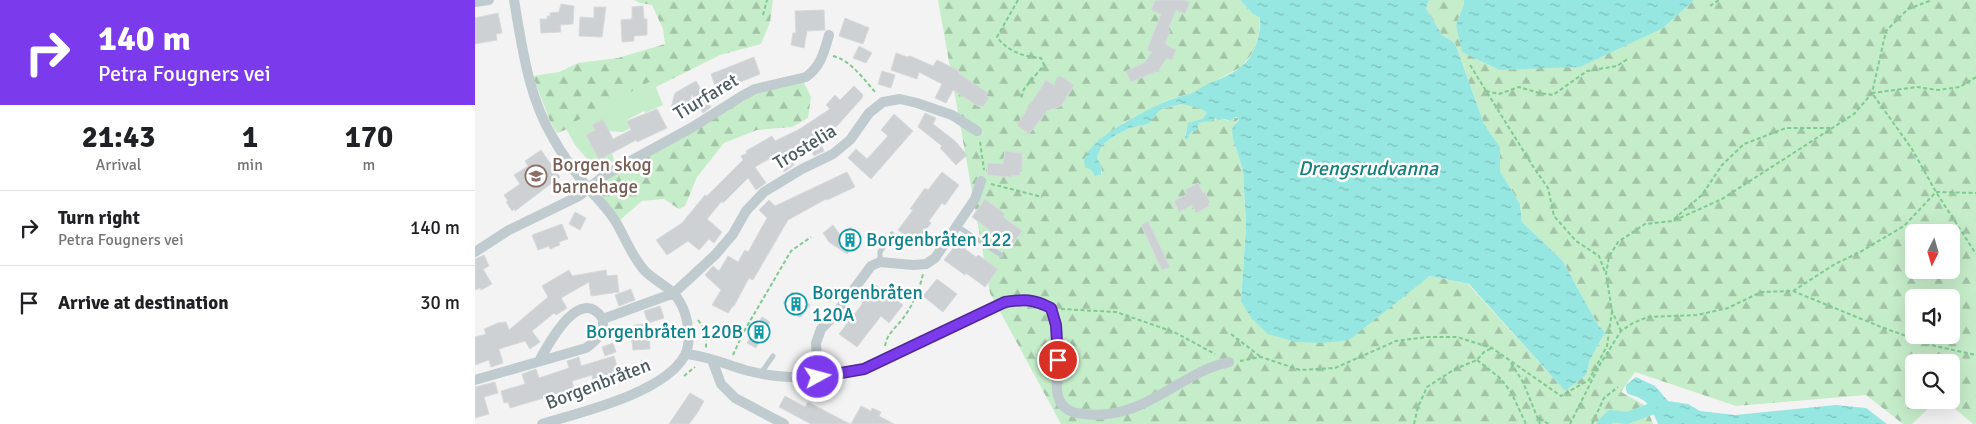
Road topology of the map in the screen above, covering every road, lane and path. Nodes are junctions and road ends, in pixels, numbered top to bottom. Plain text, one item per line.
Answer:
1 (489, 0) edge
2 (514, 0) edge
3 (767, 0) edge
4 (1018, 0) edge
5 (1719, 0) edge
6 (1932, 0) edge
7 (475, 2) edge
8 (1709, 6) dead end
9 (763, 15) dead end
10 (829, 35) dead end
11 (823, 54) junction
12 (1629, 58) dead end
13 (1471, 66) dead end
14 (1976, 77) edge
15 (1486, 91) junction
16 (1872, 93) junction
17 (1021, 99) dead end
18 (883, 102) junction
19 (1831, 128) junction
20 (977, 131) joint
21 (981, 181) junction
22 (588, 187) junction
23 (1936, 192) junction
24 (1976, 193) edge
25 (1042, 197) dead end
26 (1673, 221) junction
27 (957, 226) junction
28 (892, 234) dead end
29 (811, 237) dead end
30 (475, 252) edge
31 (1976, 254) edge
32 (1001, 255) dead end
33 (880, 262) junction
34 (925, 264) junction
35 (1606, 274) junction
36 (1793, 291) junction
37 (674, 293) junction
38 (1051, 308) junction
39 (1612, 311) junction
40 (603, 319) junction
41 (1621, 331) junction
42 (1231, 334) dead end
43 (1492, 348) junction
44 (686, 354) junction
45 (1976, 355) edge
46 (773, 356) dead end
47 (1261, 357) junction
48 (1506, 357) junction
49 (887, 358) junction
50 (711, 360) junction
51 (1477, 360) junction
52 (539, 361) junction
53 (1229, 362) junction
54 (728, 364) junction
55 (761, 374) junction
56 (818, 377) junction
57 (475, 380) edge
58 (1618, 387) dead end
59 (1539, 419) junction
60 (542, 424) edge
61 (784, 424) edge
62 (1414, 424) edge
63 (1526, 424) edge
64 (1540, 424) edge
65 (1549, 424) edge
66 (1570, 424) edge
67 (1592, 424) edge

1 - 7 street
2 - 22 street
3 - 9 path
4 - 17 path
5 - 8 path
6 - 16 path
10 - 11 street, Tiurfaret
11 - 18 path
11 - 22 street, Tiurfaret
12 - 15 path
13 - 15 path
14 - 16 path
15 - 35 path
16 - 19 path
16 - 23 path
18 - 20 street
18 - 37 street, Trostelia
19 - 26 path
19 - 26 path
20 - 21 path
21 - 25 path
21 - 27 street
22 - 30 street, Tiurfaret
22 - 37 street
23 - 24 path
23 - 31 path
23 - 36 path
26 - 35 path
27 - 32 lane
27 - 34 street
28 - 33 lane
29 - 54 path
33 - 34 street
33 - 56 street
34 - 49 path
35 - 39 path
36 - 41 path
36 - 45 path
37 - 40 street
37 - 44 street
38 - 49 street
38 - 53 path
38 - 53 street
39 - 41 path
39 - 48 path
40 - 52 street
40 - 52 street
41 - 66 path
42 - 47 path
43 - 47 path
43 - 48 path
43 - 51 path
44 - 50 street
44 - 60 street, Borgenbråten
46 - 55 lane
47 - 53 path
48 - 59 path
49 - 56 street
50 - 54 street
50 - 61 street
51 - 62 path
51 - 63 path
52 - 57 street
54 - 55 street
55 - 56 street
58 - 67 path
59 - 64 path
59 - 65 path

